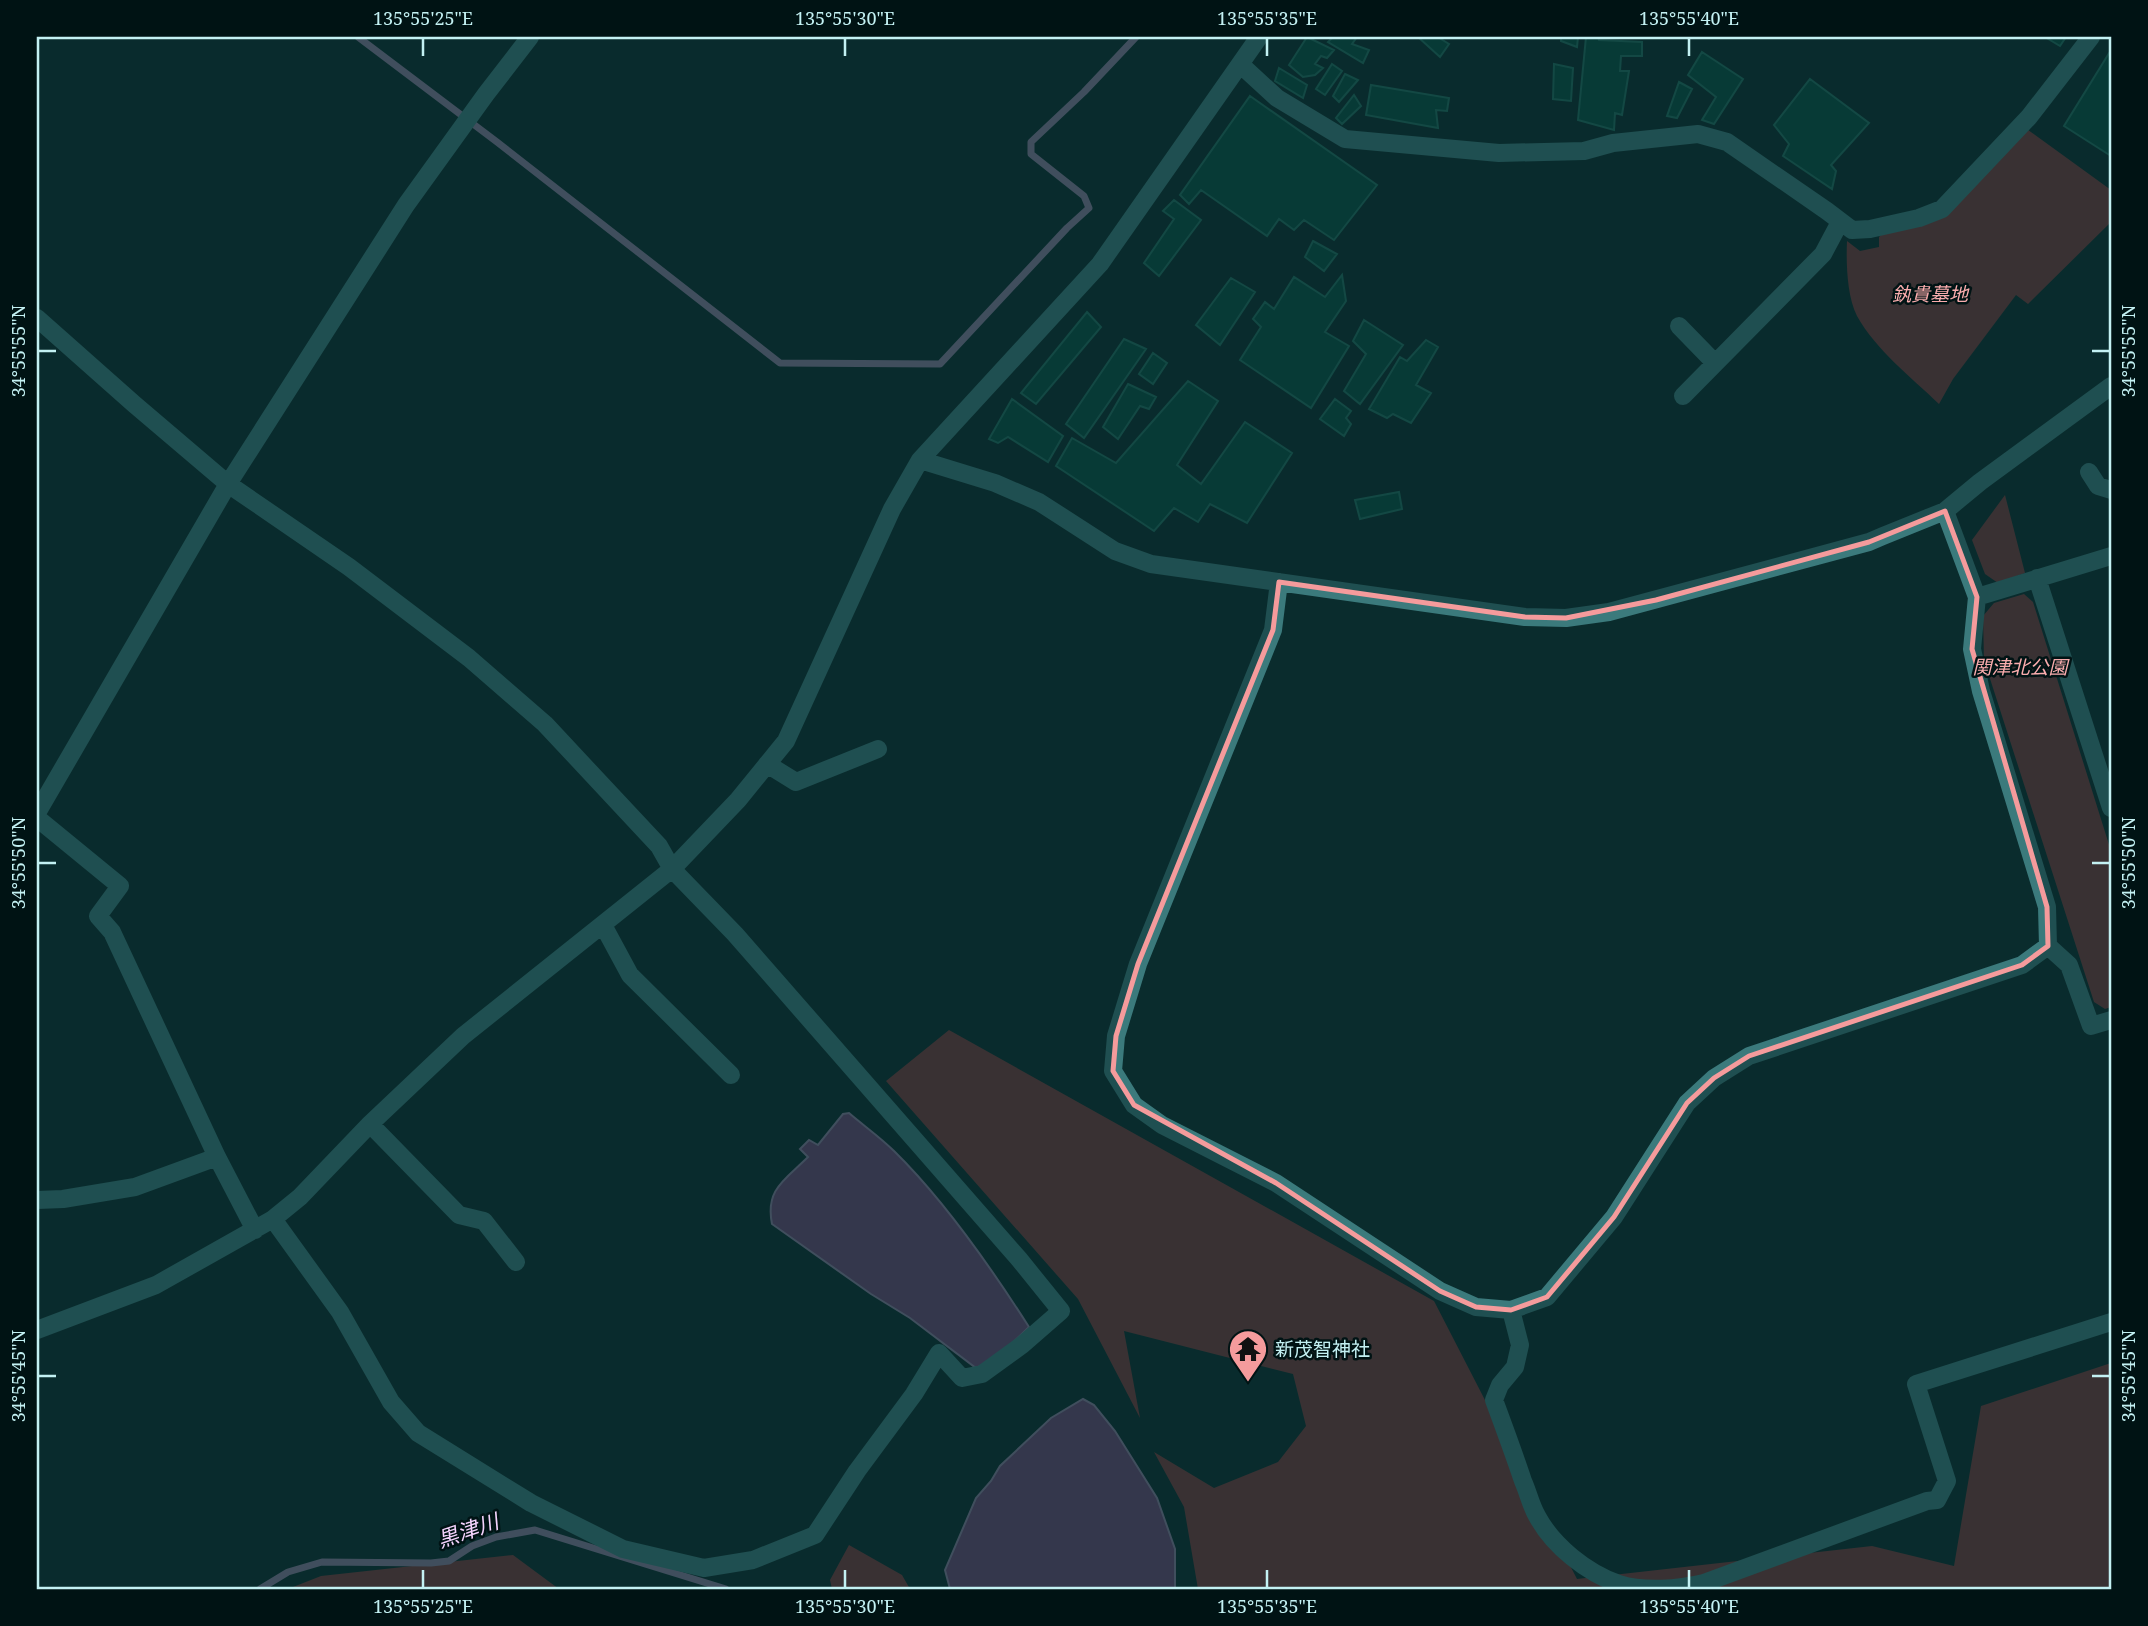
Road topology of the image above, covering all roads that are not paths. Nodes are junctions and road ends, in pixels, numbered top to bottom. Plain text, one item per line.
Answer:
1 (530, 37) edge
2 (1259, 37) edge
3 (2091, 37) edge
4 (1240, 64) junction
5 (1840, 222) junction
6 (37, 318) edge
7 (1679, 326) dead end
8 (1715, 363) junction
9 (2111, 386) edge
10 (1683, 396) dead end
11 (920, 460) junction
12 (2089, 472) dead end
13 (229, 484) junction
14 (2111, 490) edge
15 (1945, 511) junction
16 (2111, 556) edge
17 (2037, 578) junction
18 (1279, 582) junction
19 (1977, 597) junction
20 (878, 749) dead end
21 (767, 764) junction
22 (2111, 808) edge
23 (37, 816) edge
24 (672, 869) junction
25 (603, 925) junction
26 (2048, 946) junction
27 (2111, 1020) edge
28 (731, 1075) dead end
29 (369, 1124) junction
30 (217, 1157) junction
31 (37, 1200) edge
32 (274, 1219) junction
33 (255, 1230) junction
34 (516, 1262) dead end
35 (1511, 1310) junction
36 (2111, 1322) edge
37 (37, 1329) edge

1 - 13 street
2 - 4 street
3 - 5 street
4 - 5 street
4 - 11 street
5 - 8 street
6 - 13 street
7 - 8 street
8 - 10 street
9 - 15 street
11 - 18 street
11 - 21 street
12 - 14 street
13 - 23 street
13 - 24 street
15 - 18 street
15 - 19 street
16 - 17 street
17 - 19 street
17 - 22 street
18 - 35 street
19 - 26 street
20 - 21 street
21 - 24 street
23 - 30 street
24 - 25 street
24 - 32 street
25 - 28 street
25 - 29 street
26 - 27 street
26 - 35 street
29 - 32 street
29 - 34 street
30 - 31 street
30 - 33 street
32 - 33 street
33 - 37 street
35 - 36 street

